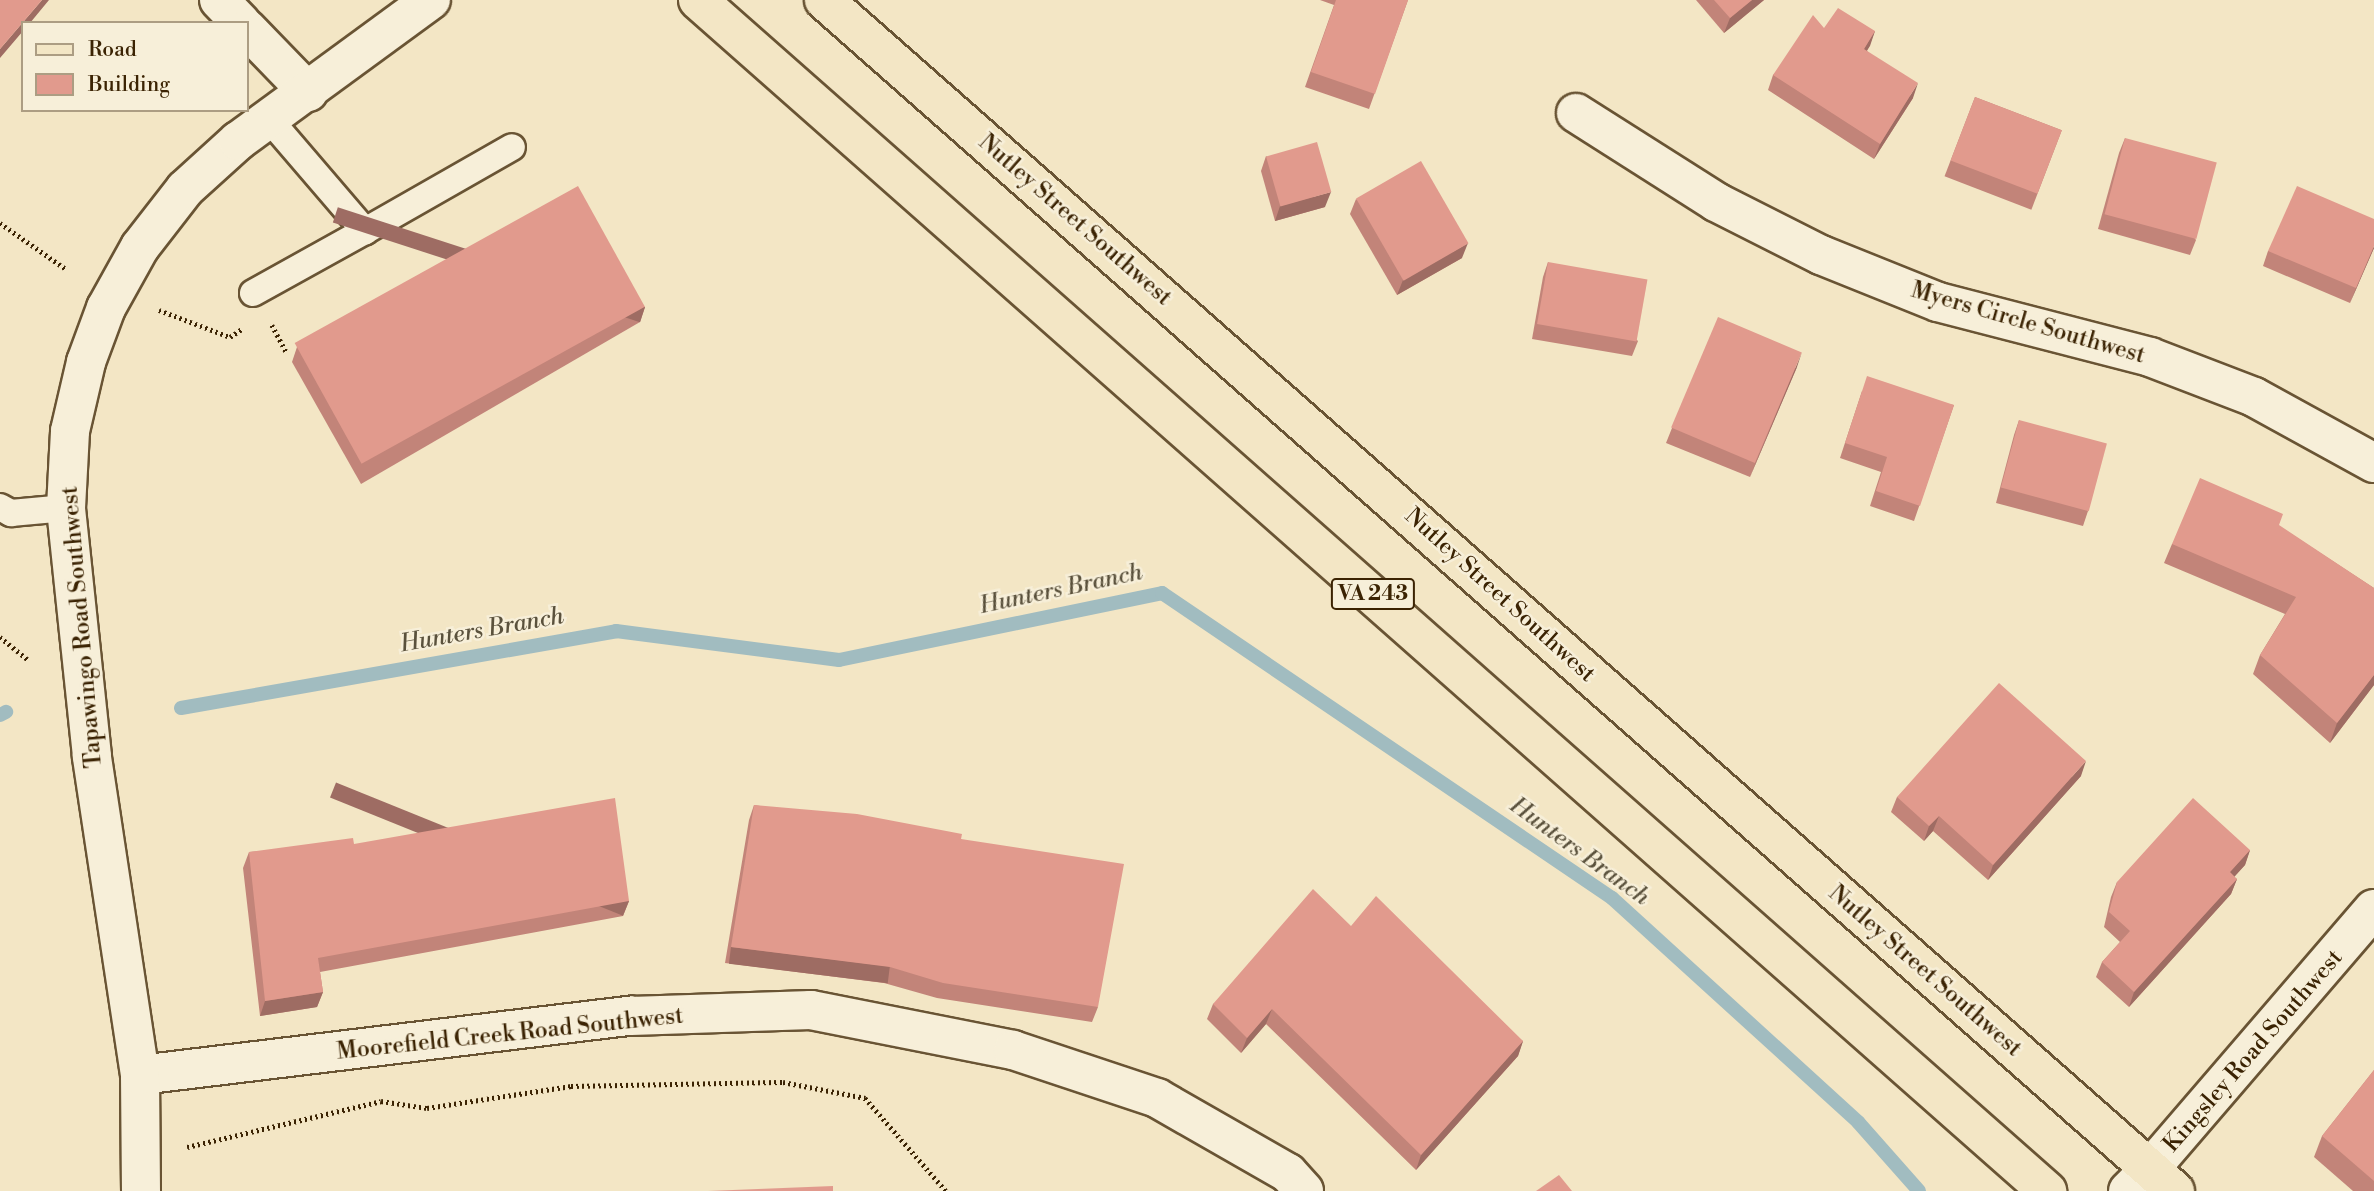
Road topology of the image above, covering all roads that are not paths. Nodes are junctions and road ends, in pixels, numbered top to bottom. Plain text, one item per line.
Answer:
1 (219, 0) edge
2 (431, 0) edge
3 (698, 0) edge
4 (824, 0) edge
5 (239, 21) edge
6 (248, 30) edge
7 (308, 92) junction
8 (1576, 113) dead end
9 (269, 119) junction
10 (512, 147) dead end
11 (365, 230) junction
12 (253, 293) dead end
13 (2374, 463) edge
14 (0, 508) edge
15 (66, 508) junction
16 (2374, 909) edge
17 (140, 1075) junction
18 (2151, 1184) edge
19 (141, 1191) edge
20 (1304, 1191) edge
21 (2046, 1191) edge

1 - 5 street
2 - 7 street, Tapawingo Road Southwest
3 - 21 main road, VA 243
4 - 18 main road, Nutley Street Southwest
6 - 7 street
7 - 9 street, Tapawingo Road Southwest
8 - 13 street, Myers Circle Southwest
9 - 11 lane
9 - 15 street, Tapawingo Road Southwest
10 - 11 lane
11 - 12 lane
14 - 15 lane
15 - 17 street, Tapawingo Road Southwest
16 - 18 street, Kingsley Road Southwest
17 - 19 street, Tapawingo Road Southwest
17 - 20 street, Moorefield Creek Road Southwest

